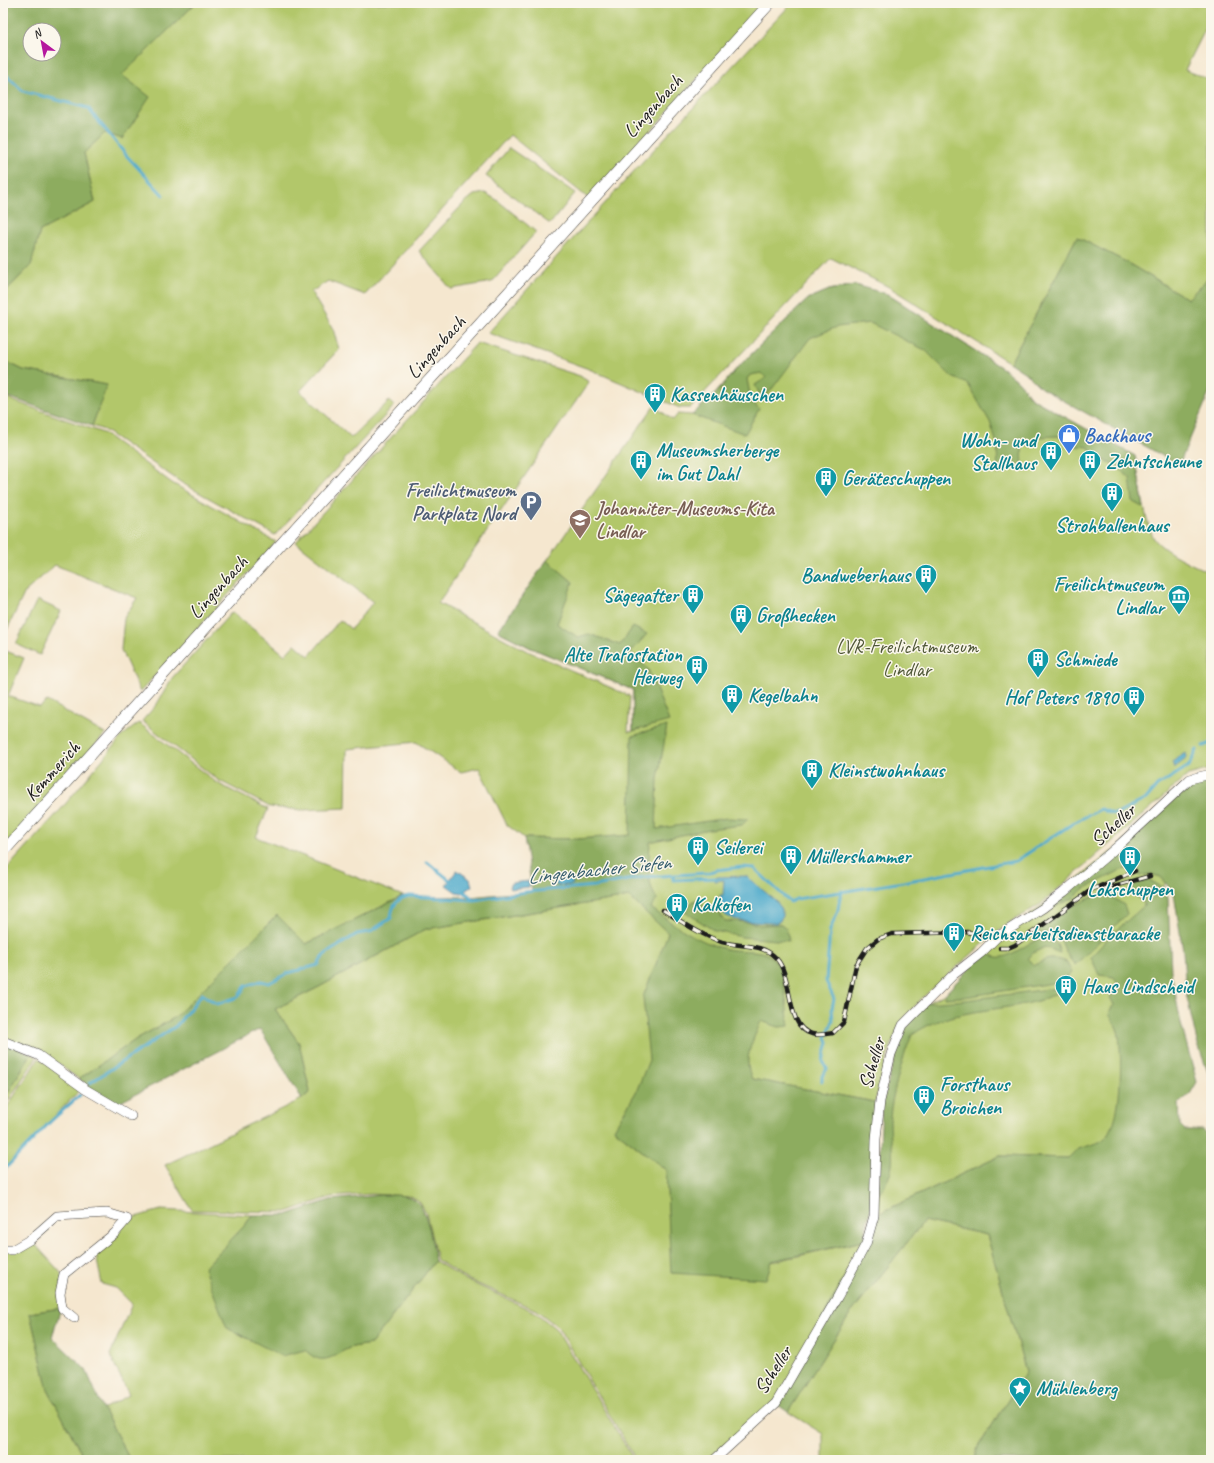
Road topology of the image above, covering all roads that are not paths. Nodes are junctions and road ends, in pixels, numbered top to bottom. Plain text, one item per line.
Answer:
1 (770, 3) edge
2 (127, 714) joint
3 (1211, 774) edge
4 (3, 852) edge
5 (3, 1041) edge
6 (131, 1116) dead end
7 (3, 1250) edge
8 (74, 1318) dead end
9 (714, 1460) edge

1 - 2 street, Lingenbach
2 - 4 street, Kemmerich
3 - 9 street, Scheller
5 - 6 street
7 - 8 street

